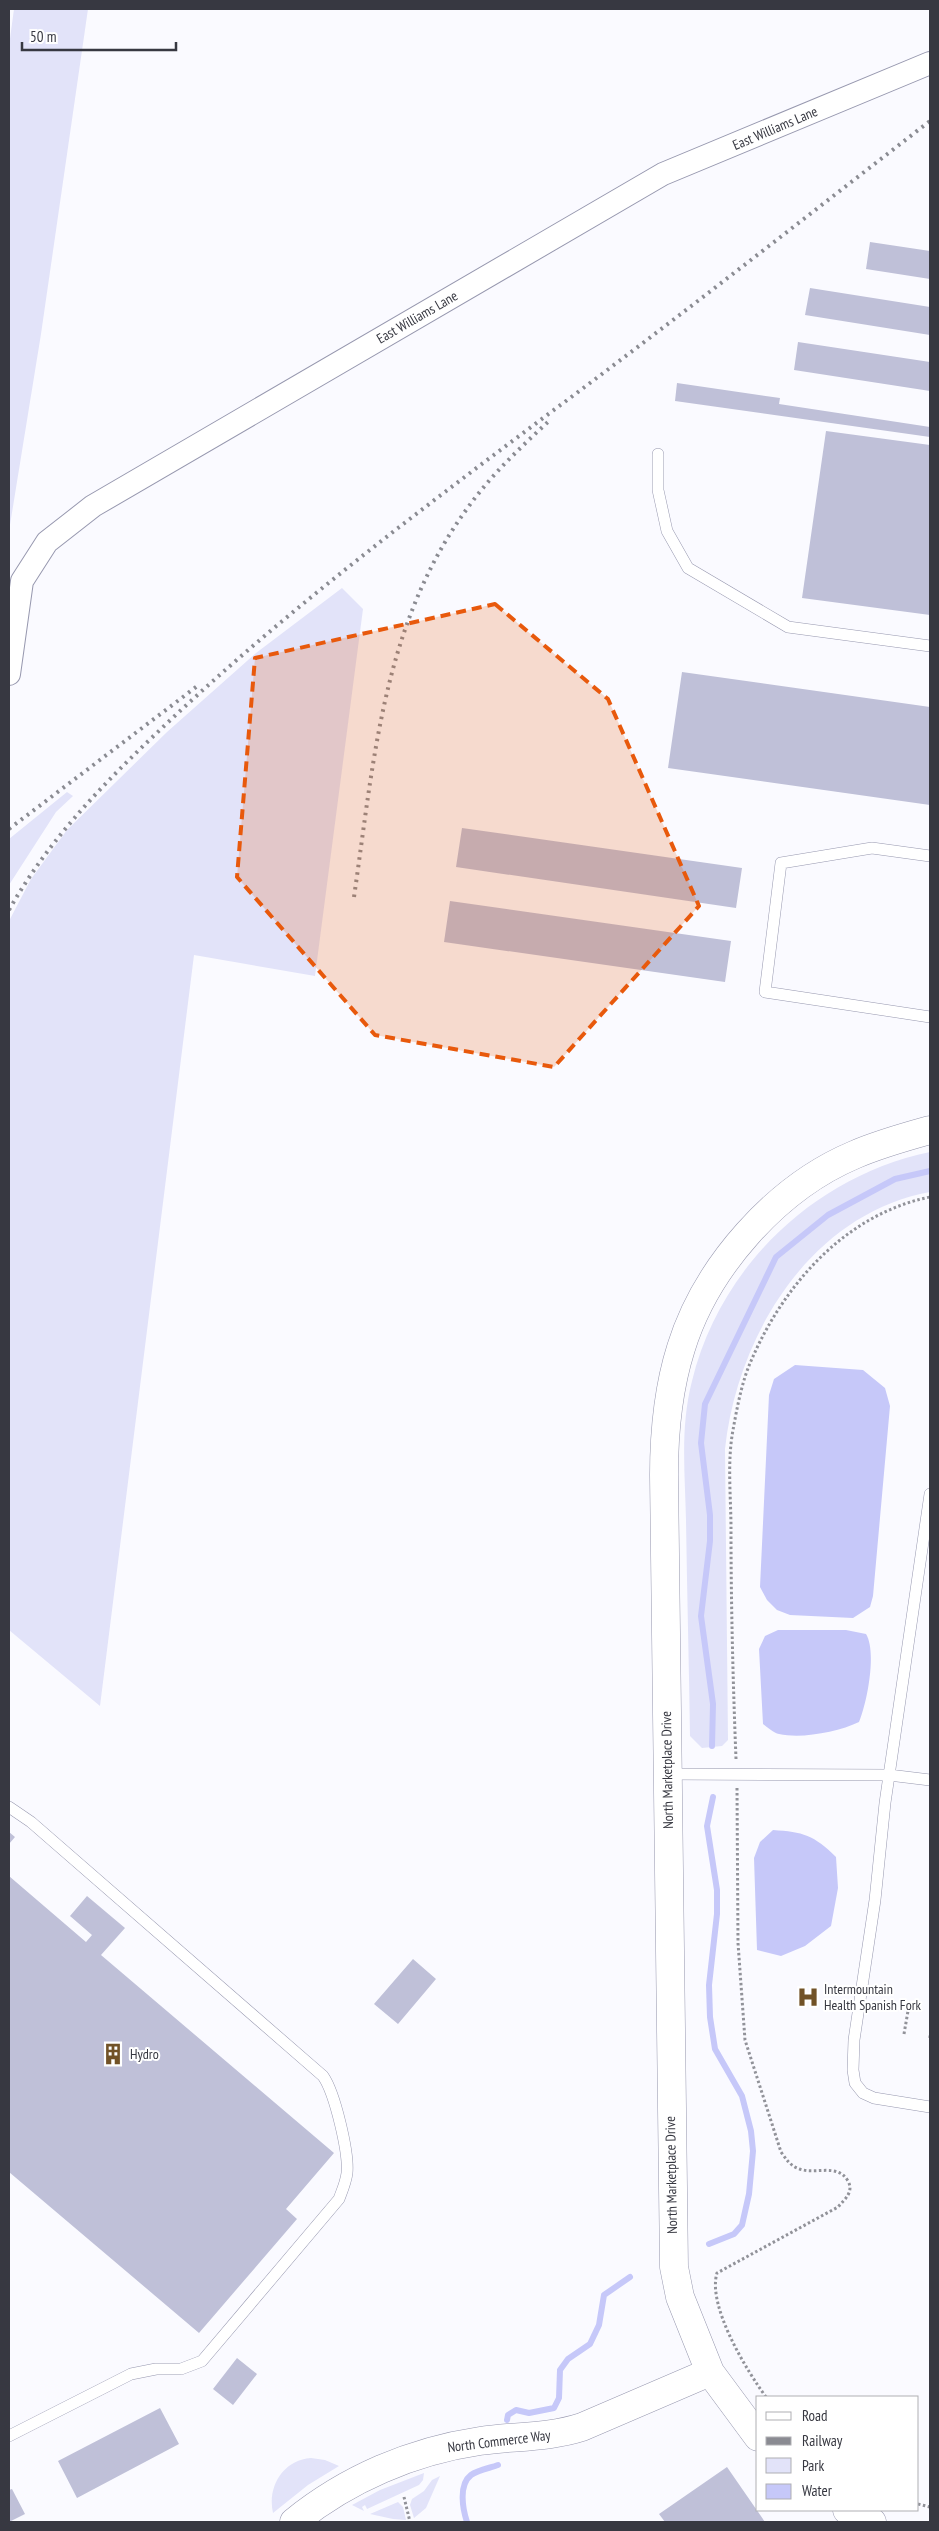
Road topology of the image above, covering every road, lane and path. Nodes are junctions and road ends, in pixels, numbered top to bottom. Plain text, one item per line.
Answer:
1 (930, 63) edge
2 (658, 454) dead end
3 (930, 646) edge
4 (9, 674) edge
5 (930, 856) edge
6 (930, 1017) edge
7 (930, 1130) edge
8 (930, 1196) edge
9 (930, 1494) edge
10 (736, 1751) dead end
11 (667, 1774) junction
12 (889, 1775) junction
13 (930, 1780) edge
14 (738, 1794) dead end
15 (9, 1807) edge
16 (908, 2011) dead end
17 (930, 2033) edge
18 (904, 2034) dead end
19 (930, 2038) edge
20 (930, 2107) edge
21 (710, 2372) junction
22 (765, 2396) edge
23 (756, 2433) edge
24 (9, 2436) edge
25 (404, 2497) dead end
26 (294, 2522) edge
27 (410, 2522) edge

1 - 4 street, East Williams Lane
2 - 3 lane
5 - 6 lane
7 - 11 street, North Marketplace Drive
8 - 10 path
9 - 12 lane
11 - 12 lane
11 - 21 street, North Marketplace Drive
12 - 13 lane
12 - 20 lane
14 - 22 path
15 - 24 lane
16 - 18 path
17 - 19 path
21 - 23 street, North Marketplace Drive
21 - 26 street, North Commerce Way
25 - 27 path

